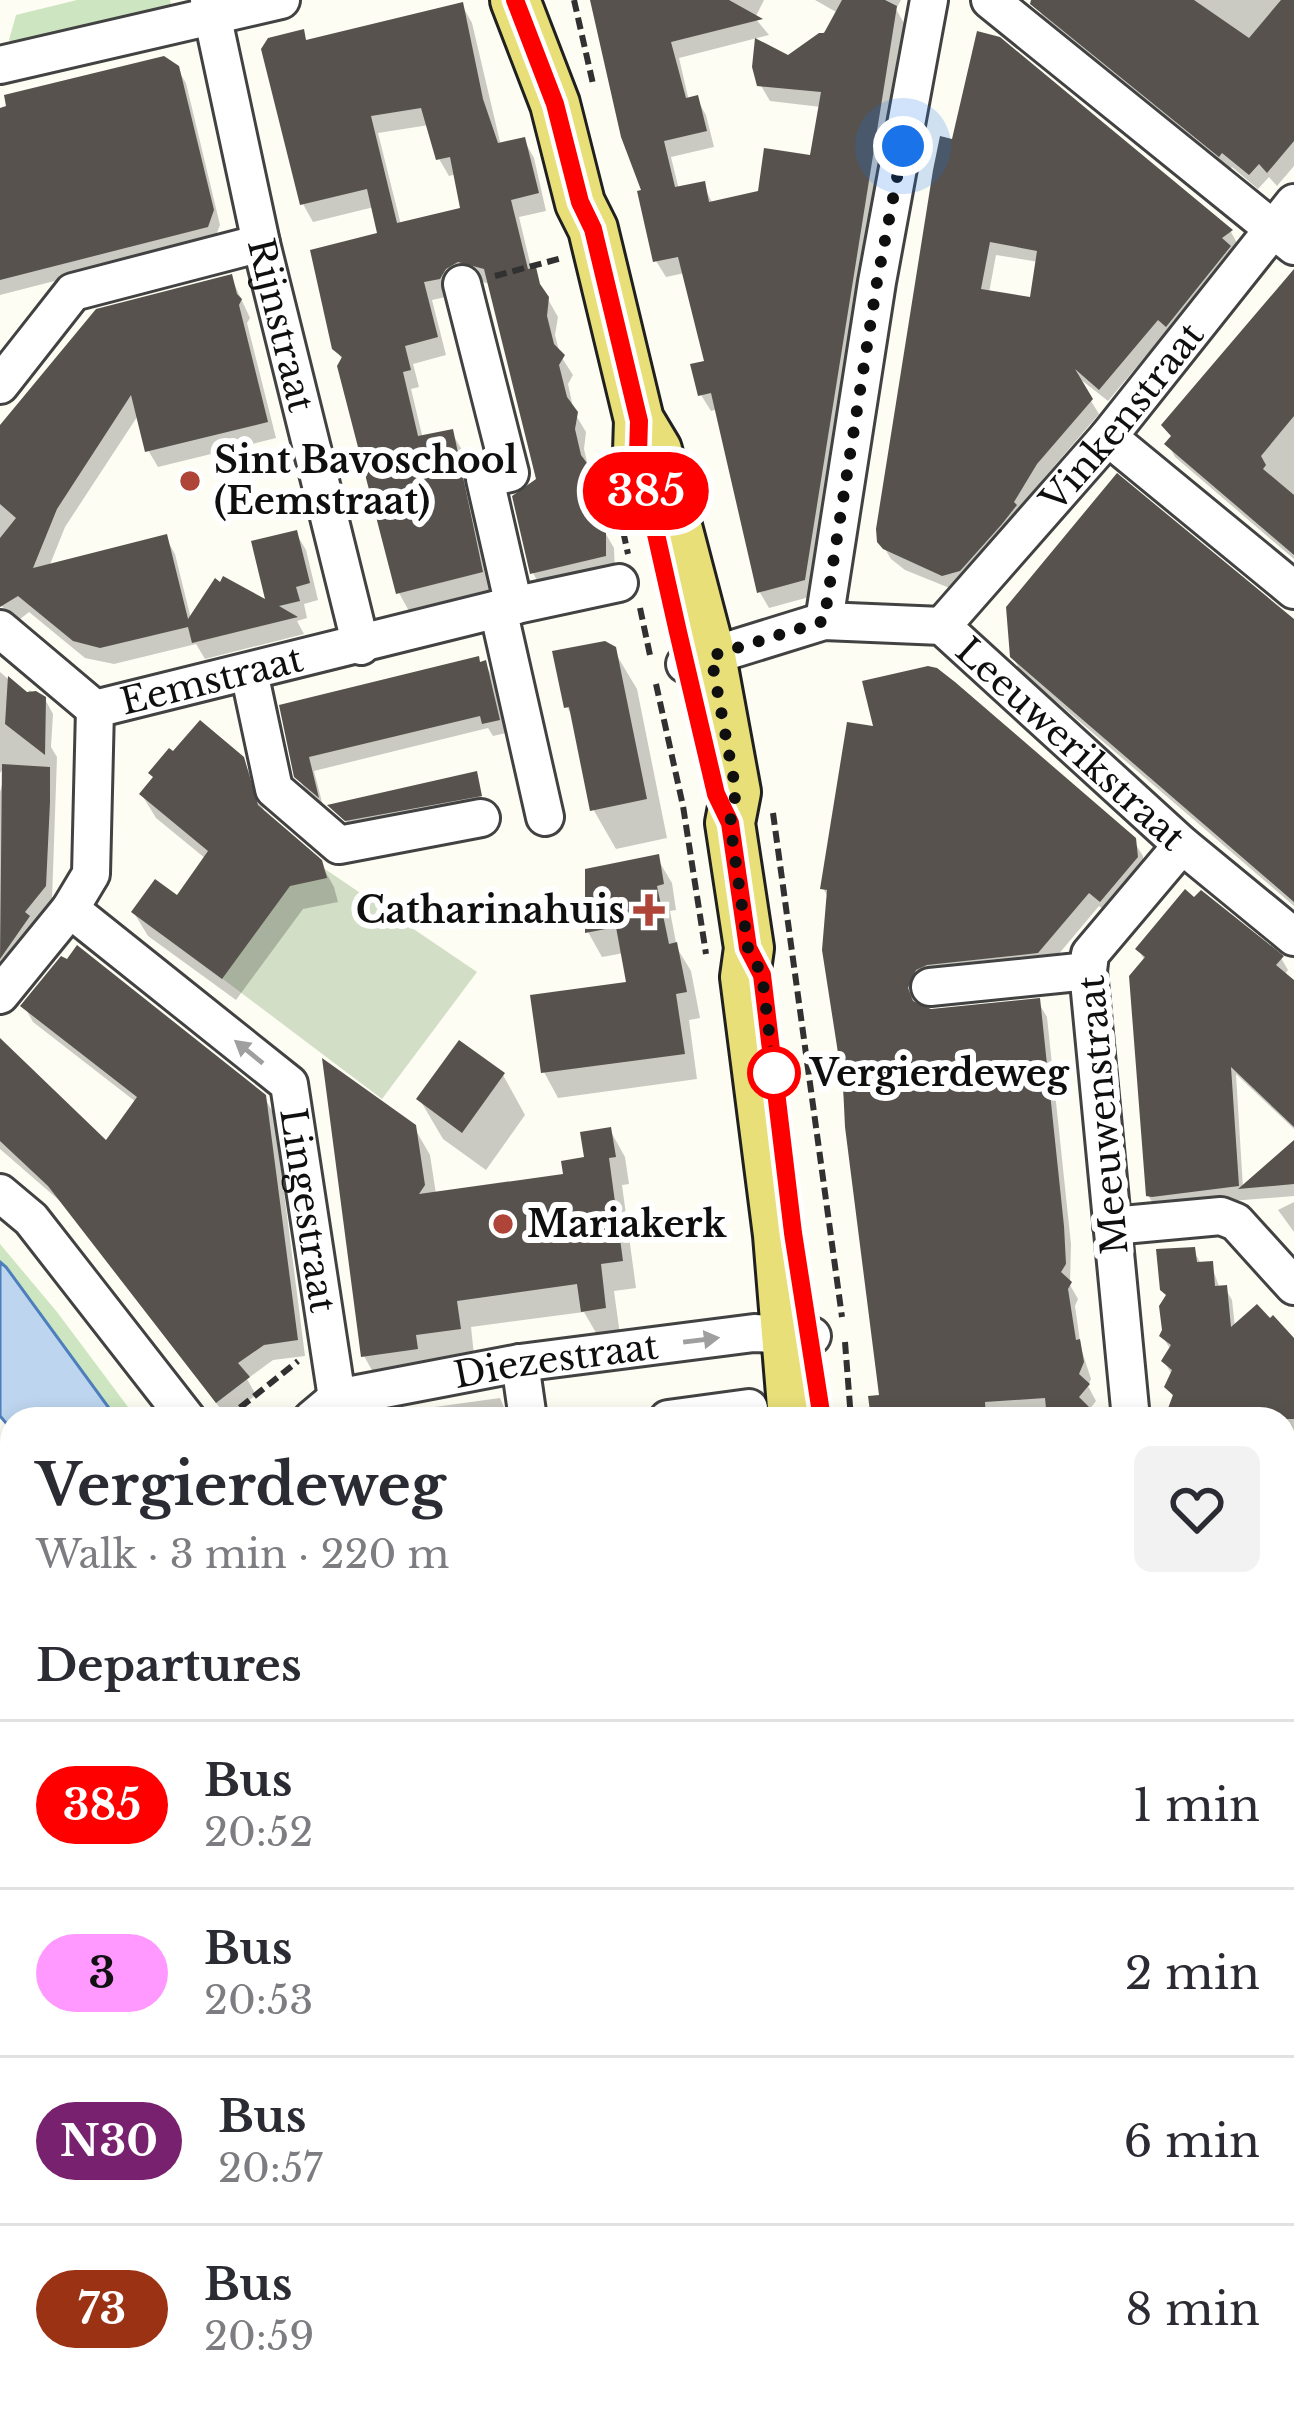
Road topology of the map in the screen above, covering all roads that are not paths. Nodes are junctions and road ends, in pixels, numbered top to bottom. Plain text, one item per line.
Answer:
1 (281, 0) edge
2 (515, 0) edge
3 (548, 0) edge
4 (929, 0) edge
5 (990, 0) edge
6 (211, 8) edge
7 (0, 65) edge
8 (1287, 226) edge
9 (261, 243) junction
10 (571, 243) junction
11 (462, 284) road end
12 (0, 385) edge
13 (1108, 437) junction
14 (628, 578) road end
15 (1294, 590) edge
16 (506, 607) junction
17 (824, 621) junction
18 (942, 626) junction
19 (0, 629) edge
20 (361, 646) junction
21 (698, 660) junction
22 (249, 672) junction
23 (95, 709) junction
24 (545, 817) dead end
25 (482, 818) dead end
26 (1182, 845) junction
27 (70, 909) junction
28 (1294, 937) edge
29 (1088, 971) junction
30 (930, 987) dead end
31 (0, 995) edge
32 (0, 1193) edge
33 (1112, 1226) junction
34 (1294, 1286) edge
35 (821, 1332) junction
36 (520, 1363) junction
37 (178, 1407) edge
38 (324, 1407) edge
39 (328, 1407) edge
40 (526, 1407) edge
41 (775, 1407) edge
42 (822, 1407) edge
43 (1130, 1407) edge

1 - 6 street
2 - 10 main road
3 - 10 main road
4 - 17 street
5 - 8 street
6 - 7 street
6 - 9 street, Rijnstraat
8 - 13 street, Vinkenstraat
9 - 12 street
9 - 20 street, Rijnstraat
10 - 21 main road
11 - 16 street
13 - 15 street
13 - 18 street, Vinkenstraat
14 - 16 street, Eemstraat
16 - 20 street, Eemstraat
16 - 24 street
17 - 18 street, Leeuwerikstraat
17 - 21 street, Leeuwerikstraat
18 - 26 street, Leeuwerikstraat
19 - 23 street
20 - 22 street, Eemstraat
21 - 35 main road
22 - 23 street, Eemstraat
22 - 25 street
23 - 27 street, Eemstraat
26 - 28 street, Leeuwerikstraat
26 - 29 street, Meeuwenstraat
27 - 31 street, Eemstraat
38 -> 27 street, Lingestraat
29 - 30 street
29 - 33 street, Meeuwenstraat
32 - 37 street
33 - 34 street
33 - 43 street, Meeuwenstraat
36 -> 35 street, Diezestraat
35 - 41 main road
35 - 42 main road
36 - 39 street, Diezestraat
36 - 40 street

